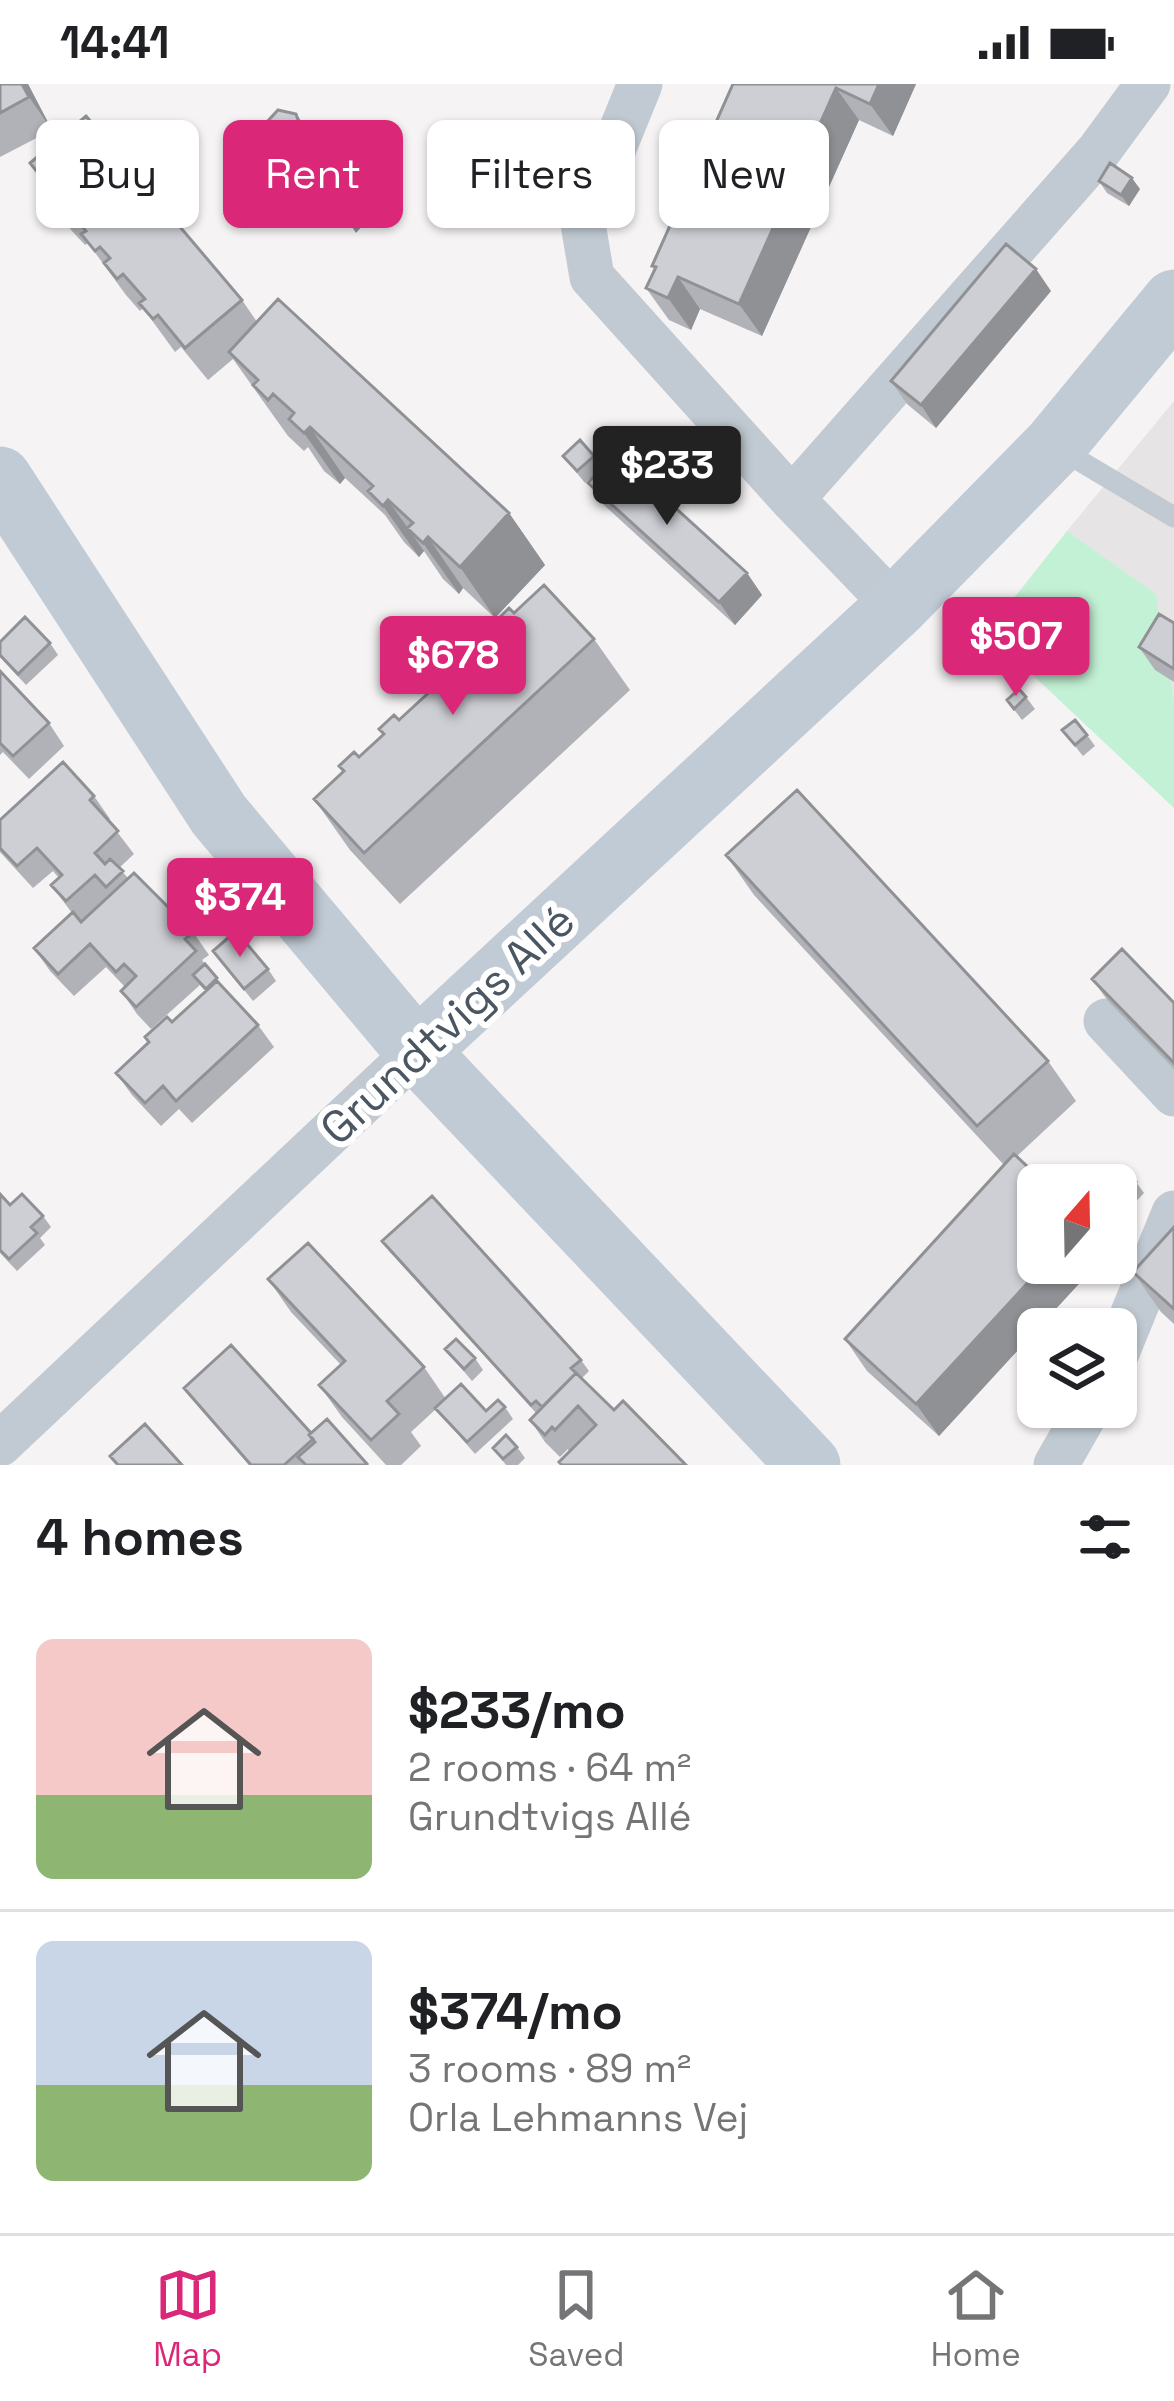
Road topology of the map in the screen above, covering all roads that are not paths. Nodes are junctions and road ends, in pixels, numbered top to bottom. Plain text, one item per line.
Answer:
1 (640, 84) edge
2 (1148, 84) edge
3 (1174, 301) edge
4 (1054, 446) junction
5 (0, 478) edge
6 (792, 499) junction
7 (1173, 519) edge
8 (896, 608) junction
9 (1106, 1021) edge
10 (417, 1051) junction
11 (1174, 1094) edge
12 (1174, 1213) edge
13 (1135, 1308) edge
14 (1077, 1428) edge
15 (0, 1444) edge
16 (809, 1465) edge
17 (1056, 1465) edge

1 - 6 street
2 - 6 street
3 - 4 street, Grundtvigs Allé
4 - 7 lane
4 - 8 street, Grundtvigs Allé
5 - 10 street
6 - 8 street
8 - 10 street, Grundtvigs Allé
9 - 11 street
10 - 15 street, Grundtvigs Allé
10 - 16 street
12 - 13 street
14 - 17 street

